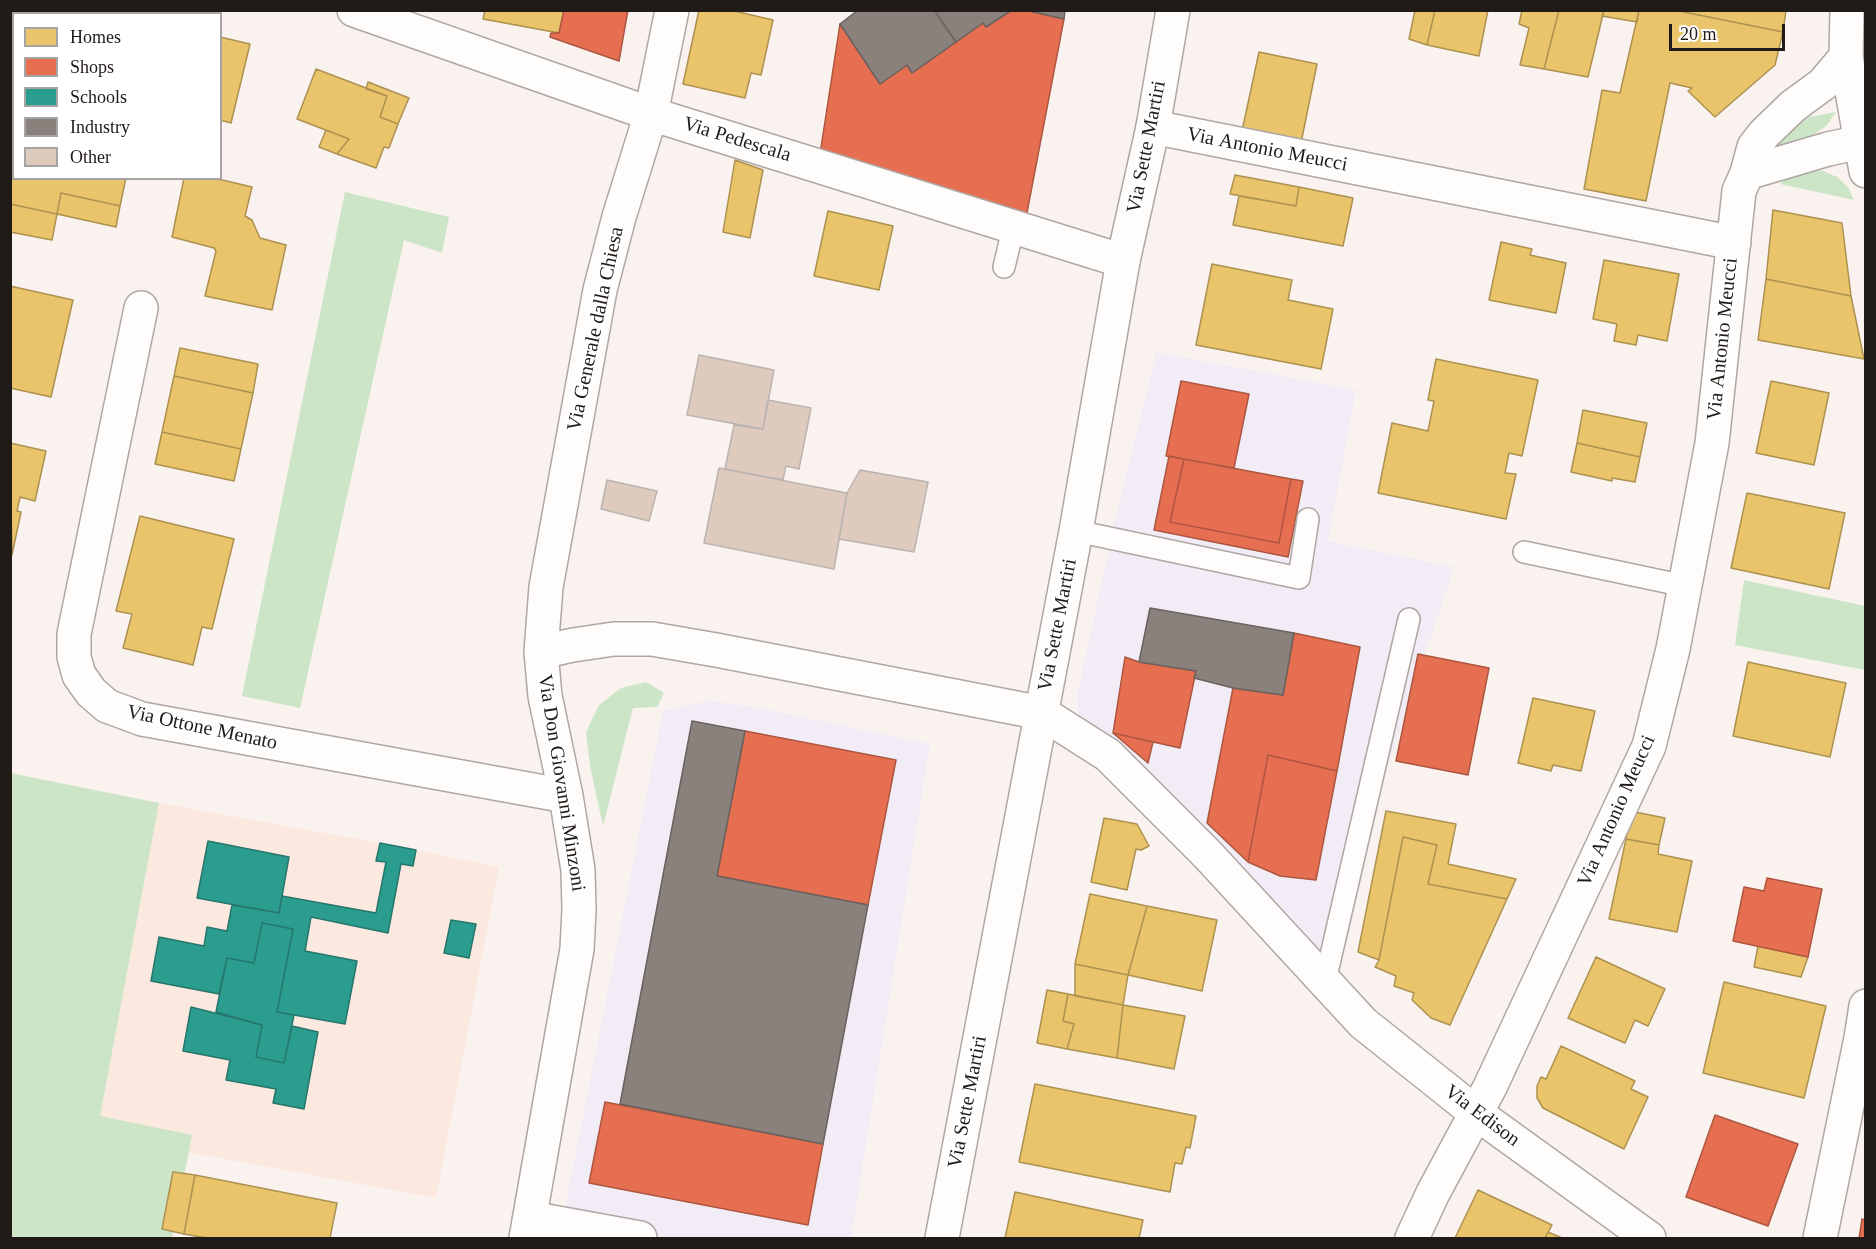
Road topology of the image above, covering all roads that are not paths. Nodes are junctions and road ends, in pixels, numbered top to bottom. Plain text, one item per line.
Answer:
1 (354, 10) edge
2 (672, 10) edge
3 (1173, 10) edge
4 (1847, 10) edge
5 (1846, 57) junction
6 (651, 114) junction
7 (1153, 127) junction
8 (1863, 156) edge
9 (1747, 174) junction
10 (1014, 225) junction
11 (1734, 243) junction
12 (1123, 261) junction
13 (1004, 267) dead end
14 (141, 308) dead end
15 (1308, 519) dead end
16 (1076, 531) junction
17 (1524, 552) dead end
18 (1685, 586) junction
19 (1409, 619) dead end
20 (541, 652) junction
21 (1042, 713) junction
22 (566, 796) junction
23 (1324, 981) junction
24 (1866, 1006) edge
25 (1476, 1113) junction
26 (528, 1228) edge
27 (640, 1239) edge
28 (942, 1239) edge
29 (1412, 1239) edge
30 (1649, 1239) edge
31 (1820, 1239) edge

1 - 6 street, Via Pedescala
2 - 6 street, Via Generale dalla Chiesa
3 - 7 street, Via Sette Martiri
4 - 5 street
5 - 8 street
5 - 9 street, Via Antonio Meucci
6 - 10 street, Via Pedescala
6 - 20 street, Via Generale dalla Chiesa
7 - 11 street, Via Antonio Meucci
7 - 12 street, Via Sette Martiri
8 - 9 street
9 - 11 street, Via Antonio Meucci
10 - 12 street, Via Pedescala
10 - 13 lane
11 - 18 street, Via Antonio Meucci
12 - 16 street, Via Sette Martiri
14 - 22 street, Via Ottone Menato
15 - 16 lane
16 - 21 street, Via Sette Martiri
17 - 18 lane
18 - 25 street, Via Antonio Meucci
19 - 23 lane
20 - 21 street, Via Don Giovanni Minzoni
20 - 22 street, Via Don Giovanni Minzoni
21 - 23 street, Via Edison
21 - 28 street, Via Sette Martiri
22 - 26 street, Via Don Giovanni Minzoni
23 - 25 street, Via Edison
24 - 31 street
25 - 29 street, Via Antonio Meucci
25 - 30 street, Via Edison
26 - 27 street

